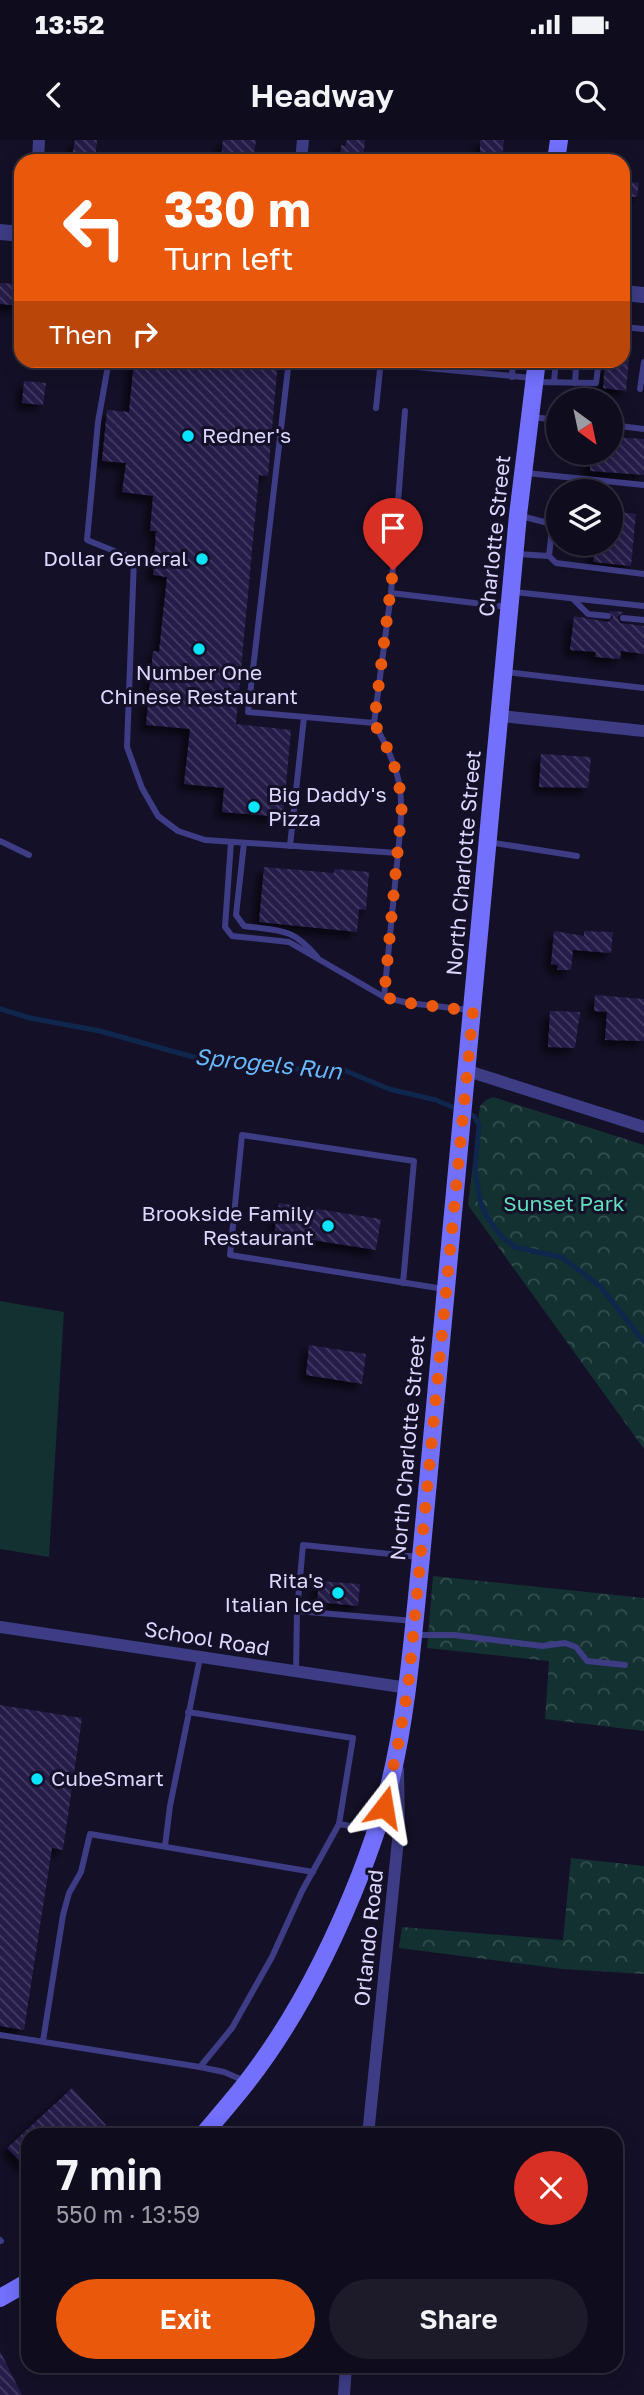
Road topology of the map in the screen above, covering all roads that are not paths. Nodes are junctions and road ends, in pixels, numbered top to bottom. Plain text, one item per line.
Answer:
1 (644, 362) edge
2 (108, 368) edge
3 (288, 368) edge
4 (380, 368) edge
5 (416, 368) edge
6 (513, 368) edge
7 (555, 368) edge
8 (576, 368) edge
9 (598, 368) edge
10 (536, 373) edge
11 (512, 377) junction
12 (554, 382) junction
13 (575, 383) junction
14 (640, 389) dead end
15 (376, 408) dead end
16 (405, 411) dead end
17 (531, 417) junction
18 (546, 419) edge
19 (623, 426) edge
20 (644, 429) edge
21 (524, 473) junction
22 (644, 485) edge
23 (518, 515) junction
24 (546, 522) edge
25 (515, 554) junction
26 (546, 556) edge
27 (549, 556) edge
28 (644, 574) edge
29 (391, 593) junction
30 (573, 598) junction
31 (511, 600) junction
32 (644, 606) edge
33 (608, 616) dead end
34 (623, 618) dead end
35 (644, 620) edge
36 (504, 672) junction
37 (644, 688) edge
38 (500, 716) junction
39 (304, 717) junction
40 (374, 723) junction
41 (644, 731) edge
42 (0, 841) edge
43 (231, 842) junction
44 (488, 842) junction
45 (243, 843) junction
46 (290, 846) junction
47 (398, 853) junction
48 (29, 855) dead end
49 (577, 856) dead end
50 (320, 960) junction
51 (384, 997) junction
52 (473, 1011) junction
53 (468, 1070) junction
54 (644, 1127) edge
55 (402, 1283) junction
56 (446, 1289) junction
57 (421, 1558) junction
58 (297, 1611) junction
59 (0, 1627) edge
60 (414, 1628) junction
61 (200, 1658) junction
62 (625, 1665) dead end
63 (296, 1672) junction
64 (408, 1688) junction
65 (188, 1712) junction
66 (398, 1745) junction
67 (339, 1824) junction
68 (376, 1830) junction
69 (165, 1846) junction
70 (313, 1872) junction
71 (0, 2035) edge
72 (43, 2041) junction
73 (200, 2067) junction
74 (247, 2082) junction
75 (209, 2128) edge
76 (369, 2128) edge
77 (21, 2286) edge
78 (0, 2298) edge
79 (346, 2373) edge
80 (344, 2395) edge

1 - 14 lane
2 - 43 lane
3 - 39 lane
4 - 15 lane
5 - 11 lane
6 - 11 lane
7 - 12 lane
8 - 13 lane
9 - 13 lane
10 - 11 lane
10 - 12 lane
10 - 17 main road, Charlotte Street
12 - 13 lane
16 - 29 lane
17 - 18 lane
17 - 21 main road, Charlotte Street
19 - 20 lane
21 - 22 lane
21 - 23 main road, Charlotte Street
23 - 24 lane
23 - 25 main road, Charlotte Street
25 - 26 lane
25 - 31 main road, Charlotte Street
27 - 28 lane
29 - 31 lane
29 - 40 lane
30 - 31 lane
30 - 32 lane
30 - 33 lane
31 - 36 main road, Charlotte Street
34 - 35 lane
36 - 37 lane
36 - 38 main road, Charlotte Street
38 - 41 street
38 - 44 main road, North Charlotte Street
39 - 40 lane
39 - 46 lane
40 - 47 lane
42 - 48 lane
43 - 45 lane
43 - 50 lane
44 - 49 lane
44 - 52 main road, North Charlotte Street
45 - 46 lane
45 - 50 lane
46 - 47 lane
47 - 51 lane
50 - 51 lane
51 - 52 lane
52 - 53 main road, North Charlotte Street
53 - 54 street
53 - 56 main road, North Charlotte Street
55 - 55 lane
55 - 56 lane
56 - 57 main road, North Charlotte Street
57 - 58 lane
57 - 60 main road, North Charlotte Street
58 - 60 lane
58 - 63 lane
59 - 61 street, School Road
60 - 62 lane
60 - 64 main road, North Charlotte Street
61 - 63 street, School Road
61 - 65 lane
63 - 64 street, School Road
64 - 66 main road, North Charlotte Street
65 - 67 lane
65 - 69 lane
66 - 68 main road, North Charlotte Street
66 - 76 street, Orlando Road
67 - 68 lane
67 - 70 lane
68 - 74 main road, North Charlotte Street
69 - 70 lane
69 - 72 lane
70 - 73 lane
71 - 72 lane
72 - 73 lane
73 - 74 lane
74 - 75 main road, North Charlotte Street
77 - 78 main road
79 - 80 street

